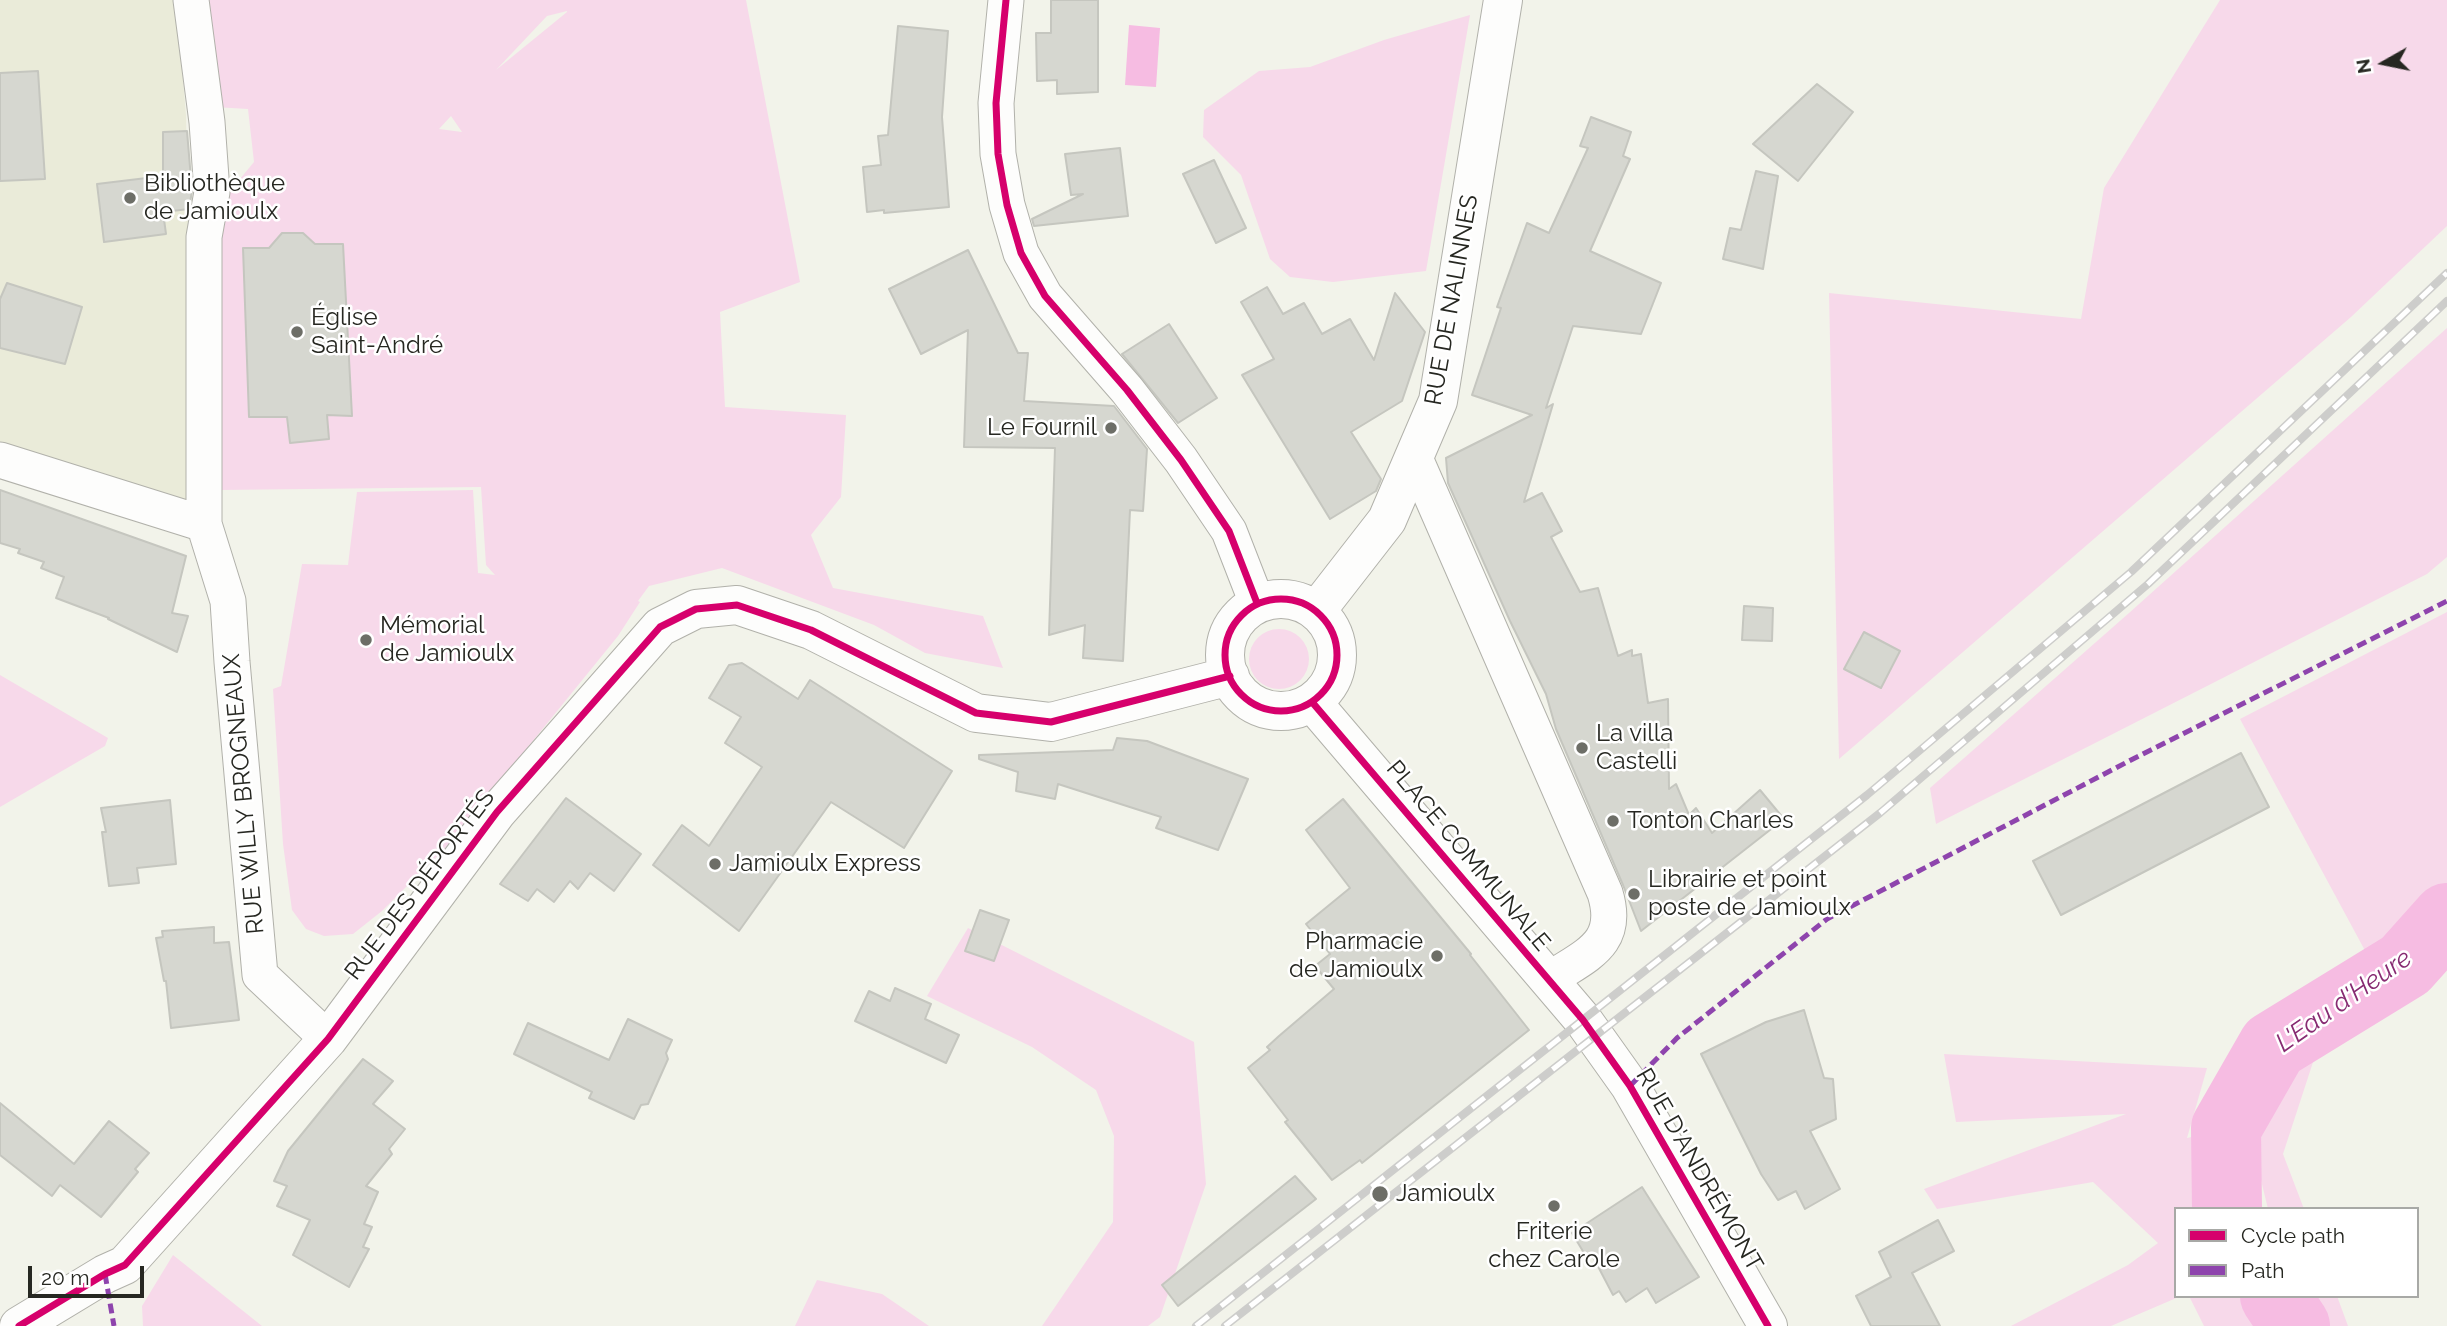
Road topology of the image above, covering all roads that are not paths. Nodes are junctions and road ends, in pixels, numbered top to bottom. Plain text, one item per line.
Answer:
1 (191, 0) edge
2 (1006, 0) edge
3 (1503, 0) edge
4 (1414, 456) junction
5 (0, 460) edge
6 (204, 524) junction
7 (1257, 603) junction
8 (1317, 610) junction
9 (1230, 676) junction
10 (1312, 702) junction
11 (1549, 980) junction
12 (1593, 1036) joint
13 (328, 1039) junction
14 (19, 1326) edge
15 (1768, 1326) edge

1 - 6 street, RUE WILLY BROGNEAUX
2 - 7 street
3 - 4 street, RUE DE NALINNES
4 - 8 street, RUE DE NALINNES
4 - 11 street, PLACE COMMUNALE
5 - 6 street
6 - 13 street, RUE WILLY BROGNEAUX
7 - 8 street
7 - 9 street
8 - 10 street
9 - 10 street
9 - 13 street, RUE DES DÉPORTÉS
10 - 11 street, PLACE COMMUNALE
11 - 12 street, PLACE COMMUNALE
12 - 15 street, RUE D'ANDRÉMONT
13 - 14 street, RUE DES DÉPORTÉS

